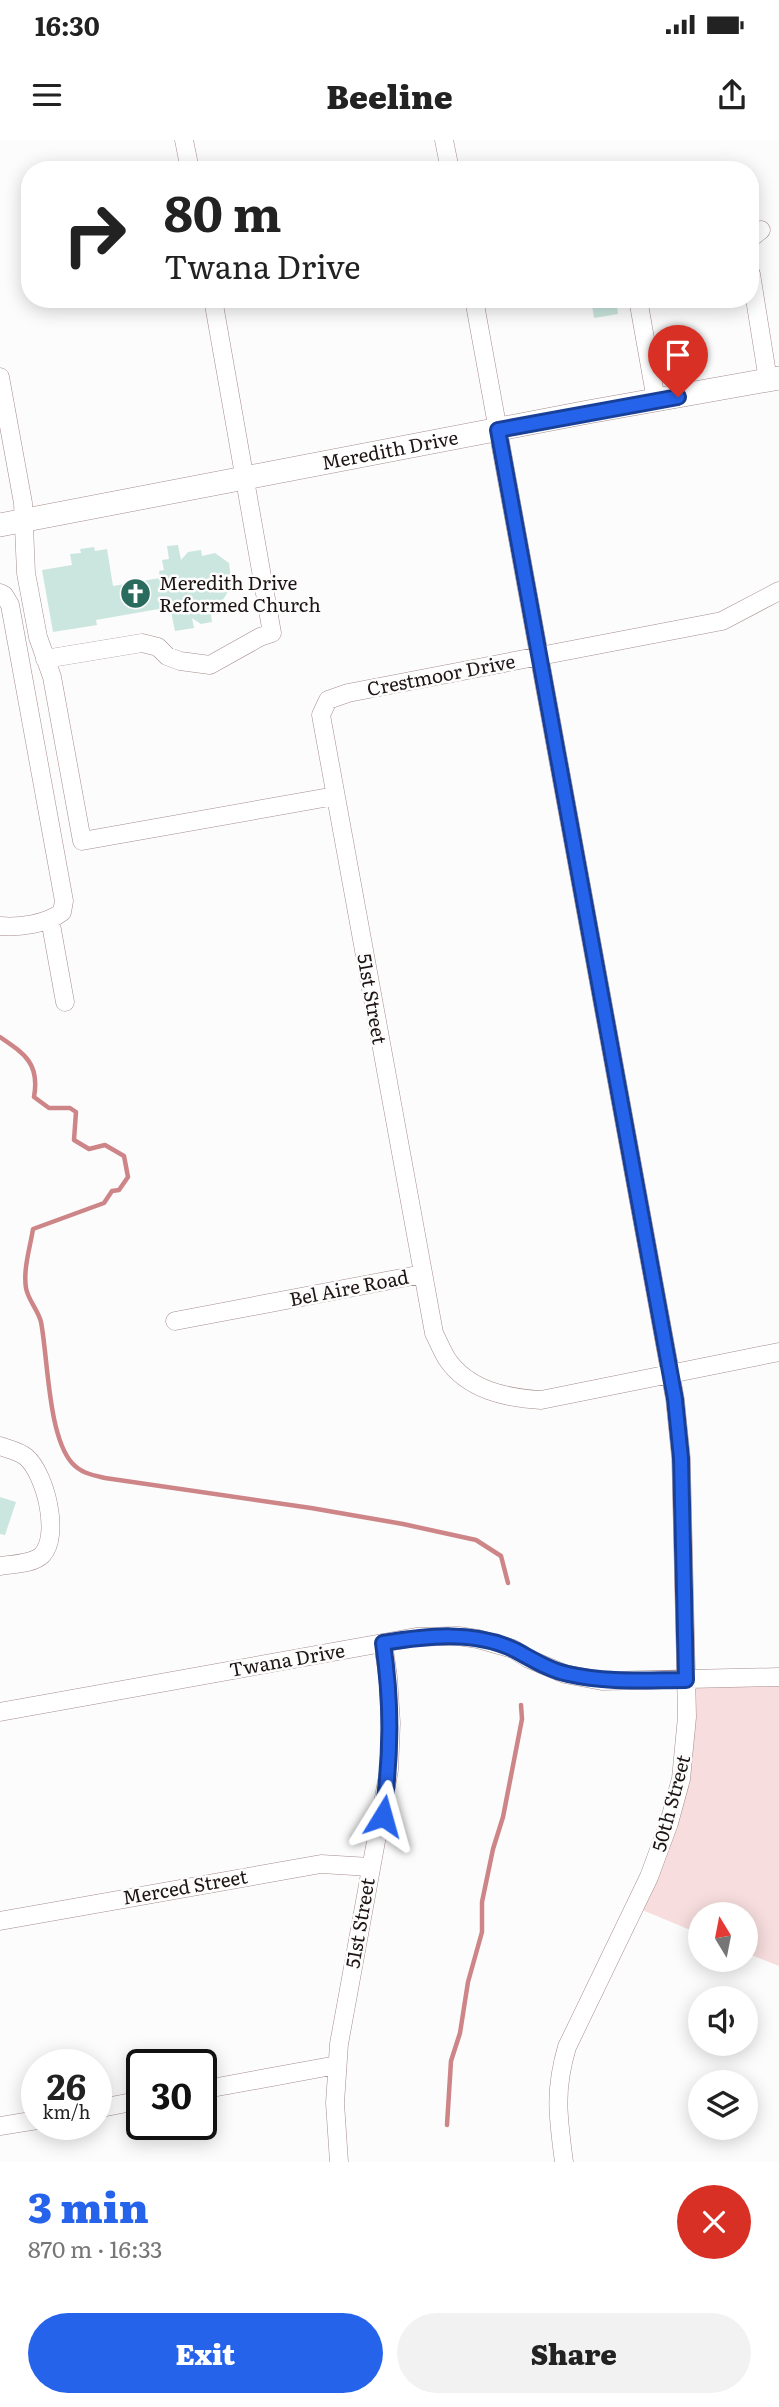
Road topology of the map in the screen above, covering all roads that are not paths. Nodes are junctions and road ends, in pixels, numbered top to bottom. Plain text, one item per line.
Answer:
1 (184, 140) edge
2 (444, 140) edge
3 (188, 161) edge
4 (448, 161) edge
5 (215, 308) edge
6 (476, 308) edge
7 (640, 308) edge
8 (758, 308) edge
9 (0, 377) edge
10 (774, 379) edge
11 (656, 400) junction
12 (498, 430) junction
13 (245, 478) junction
14 (24, 519) junction
15 (0, 525) edge
16 (779, 591) edge
17 (0, 593) edge
18 (539, 655) junction
19 (45, 659) junction
20 (322, 723) joint
21 (335, 796) junction
22 (50, 919) junction
23 (0, 926) edge
24 (65, 1002) dead end
25 (423, 1274) junction
26 (175, 1321) dead end
27 (779, 1352) edge
28 (671, 1374) junction
29 (0, 1446) edge
30 (0, 1566) edge
31 (383, 1643) junction
32 (779, 1677) edge
33 (686, 1680) junction
34 (0, 1712) edge
35 (370, 1867) junction
36 (0, 1921) edge
37 (337, 2065) junction
38 (217, 2087) edge
39 (21, 2123) edge
40 (0, 2126) edge
41 (339, 2162) edge
42 (564, 2162) edge

1 - 3 street
2 - 4 street
5 - 13 street
6 - 12 street, 50th Street
7 - 11 street
8 - 10 street
9 - 14 street
10 - 11 main road, Meredith Drive
11 - 12 main road, Meredith Drive
12 - 13 main road, Meredith Drive
12 - 18 street, 50th Street
13 - 14 main road, Meredith Drive
13 - 19 street
14 - 15 main road, Meredith Drive
14 - 19 street
16 - 18 street, Crestmoor Drive
17 - 22 street
18 - 20 street, Crestmoor Drive
18 - 28 street, 50th Street
19 - 21 street
20 - 21 street, 51st Street
21 - 25 street, 51st Street
22 - 23 street
22 - 24 street
25 - 26 street, Bel Aire Road
25 - 28 street, Bel Aire Road
27 - 28 street, Bel Aire Road
28 - 33 street, 50th Street
29 - 30 street
31 - 33 street, Twana Drive
31 - 34 street, Twana Drive
31 - 35 street, 51st Street
32 - 33 street, Twana Drive
33 - 42 street, 50th Street
35 - 36 street, Merced Street
35 - 37 street, 51st Street
37 - 38 street
37 - 41 street, 51st Street
39 - 40 street

